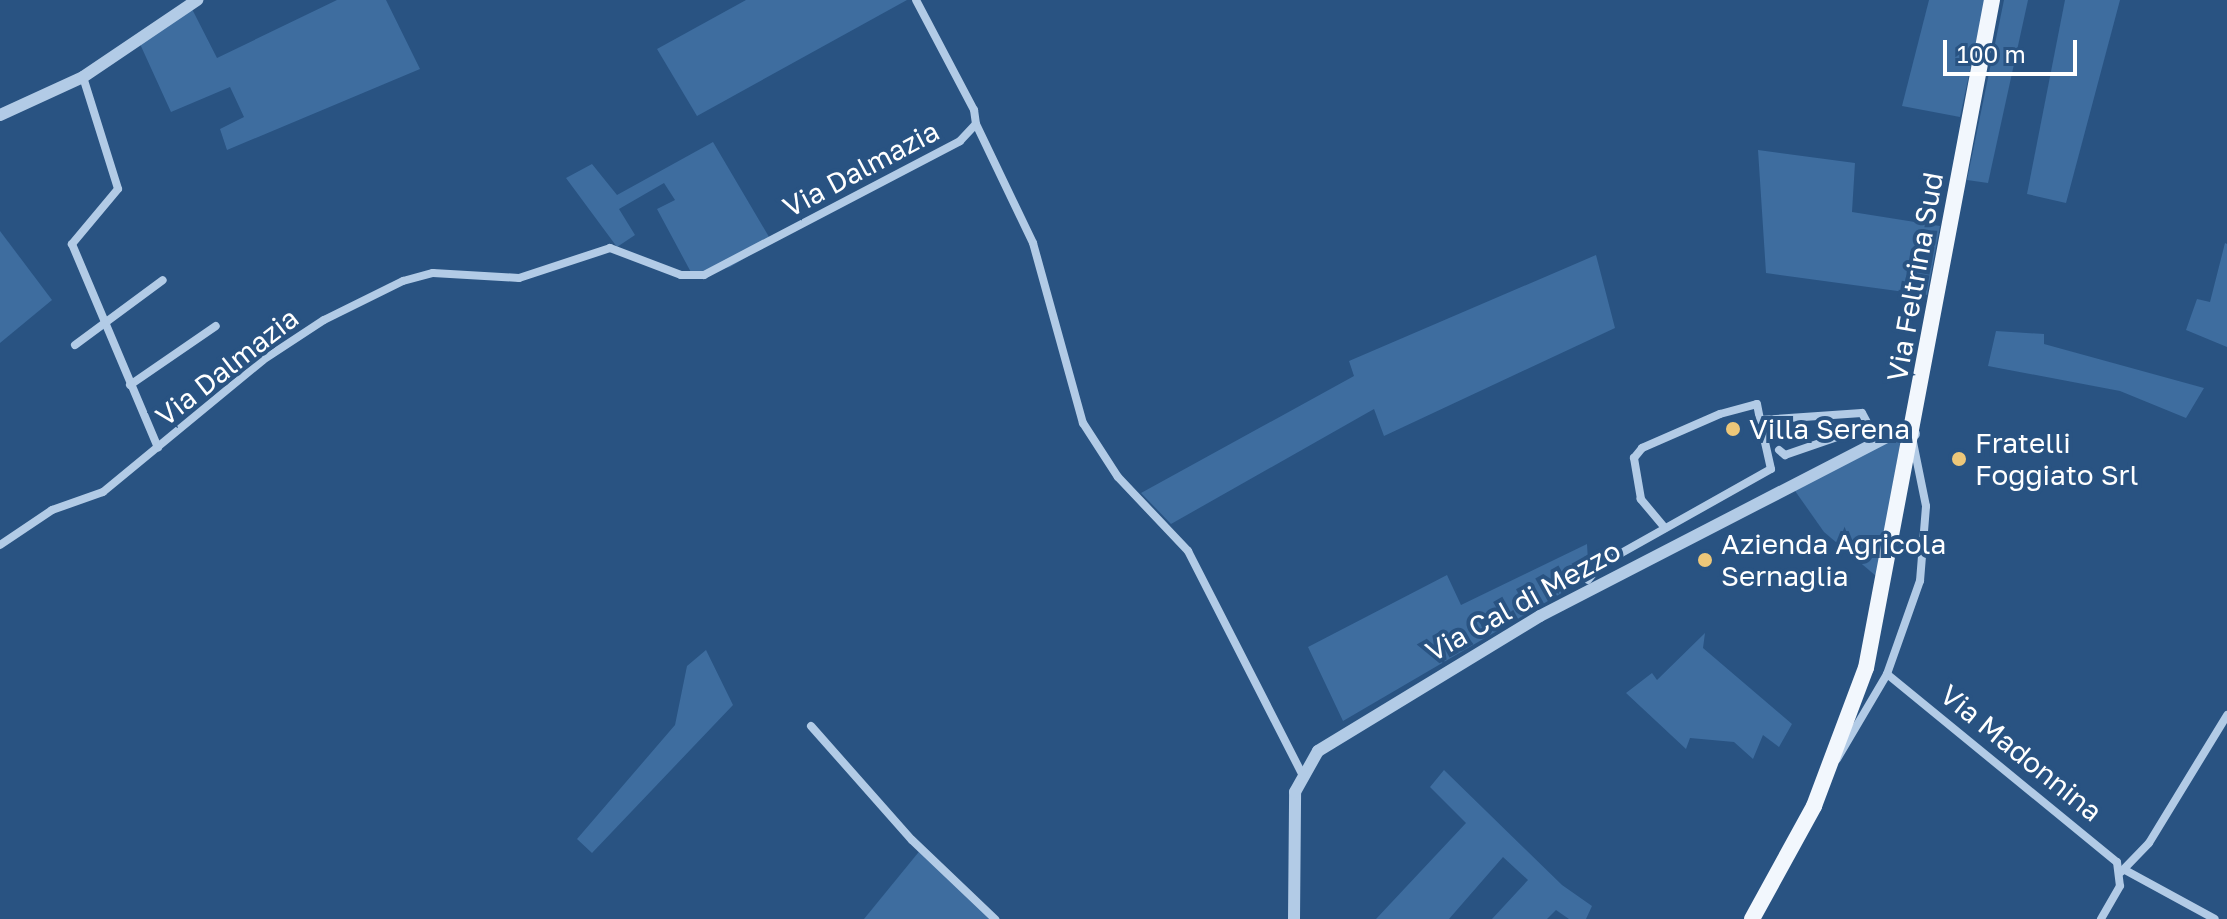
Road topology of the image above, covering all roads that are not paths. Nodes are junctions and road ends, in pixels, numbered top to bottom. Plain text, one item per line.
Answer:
1 (197, 0) edge
2 (916, 0) edge
3 (1992, 0) edge
4 (83, 77) junction
5 (0, 115) edge
6 (976, 124) junction
7 (163, 280) dead end
8 (103, 322) junction
9 (216, 326) dead end
10 (75, 345) dead end
11 (130, 385) junction
12 (1760, 420) junction
13 (1869, 426) junction
14 (1889, 436) junction
15 (1913, 437) junction
16 (158, 448) junction
17 (1767, 454) junction
18 (1665, 528) junction
19 (0, 545) edge
20 (1588, 580) dead end
21 (1887, 674) junction
22 (2227, 715) edge
23 (811, 726) dead end
24 (1832, 766) junction
25 (1302, 774) junction
26 (2121, 872) junction
27 (995, 919) edge
28 (1294, 919) edge
29 (1752, 919) edge
30 (2101, 919) edge
31 (2215, 919) edge

1 - 4 street
2 - 6 street, Via Dalmazia
3 - 15 main road, Via Feltrina Sud
4 - 5 street
4 - 8 street
6 - 16 street, Via Dalmazia
6 - 25 street, Via Dalmazia
7 - 8 street
8 - 10 street
8 - 11 street
9 - 11 street
11 - 16 street
12 - 13 street
12 - 17 street
12 - 18 street
13 - 14 street
13 - 17 street
14 - 15 street, Via Cal di Mezzo
14 - 25 street, Via Cal di Mezzo
15 - 21 street
15 - 24 main road, Via Feltrina Sud
16 - 19 street, Via Dalmazia
17 - 18 street
18 - 20 street
21 - 24 street
21 - 26 street, Via Madonnina
22 - 26 street
23 - 27 street
24 - 29 main road, Via Feltrina Sud
25 - 28 street, Via Cal di Mezzo
26 - 30 street
26 - 31 street

